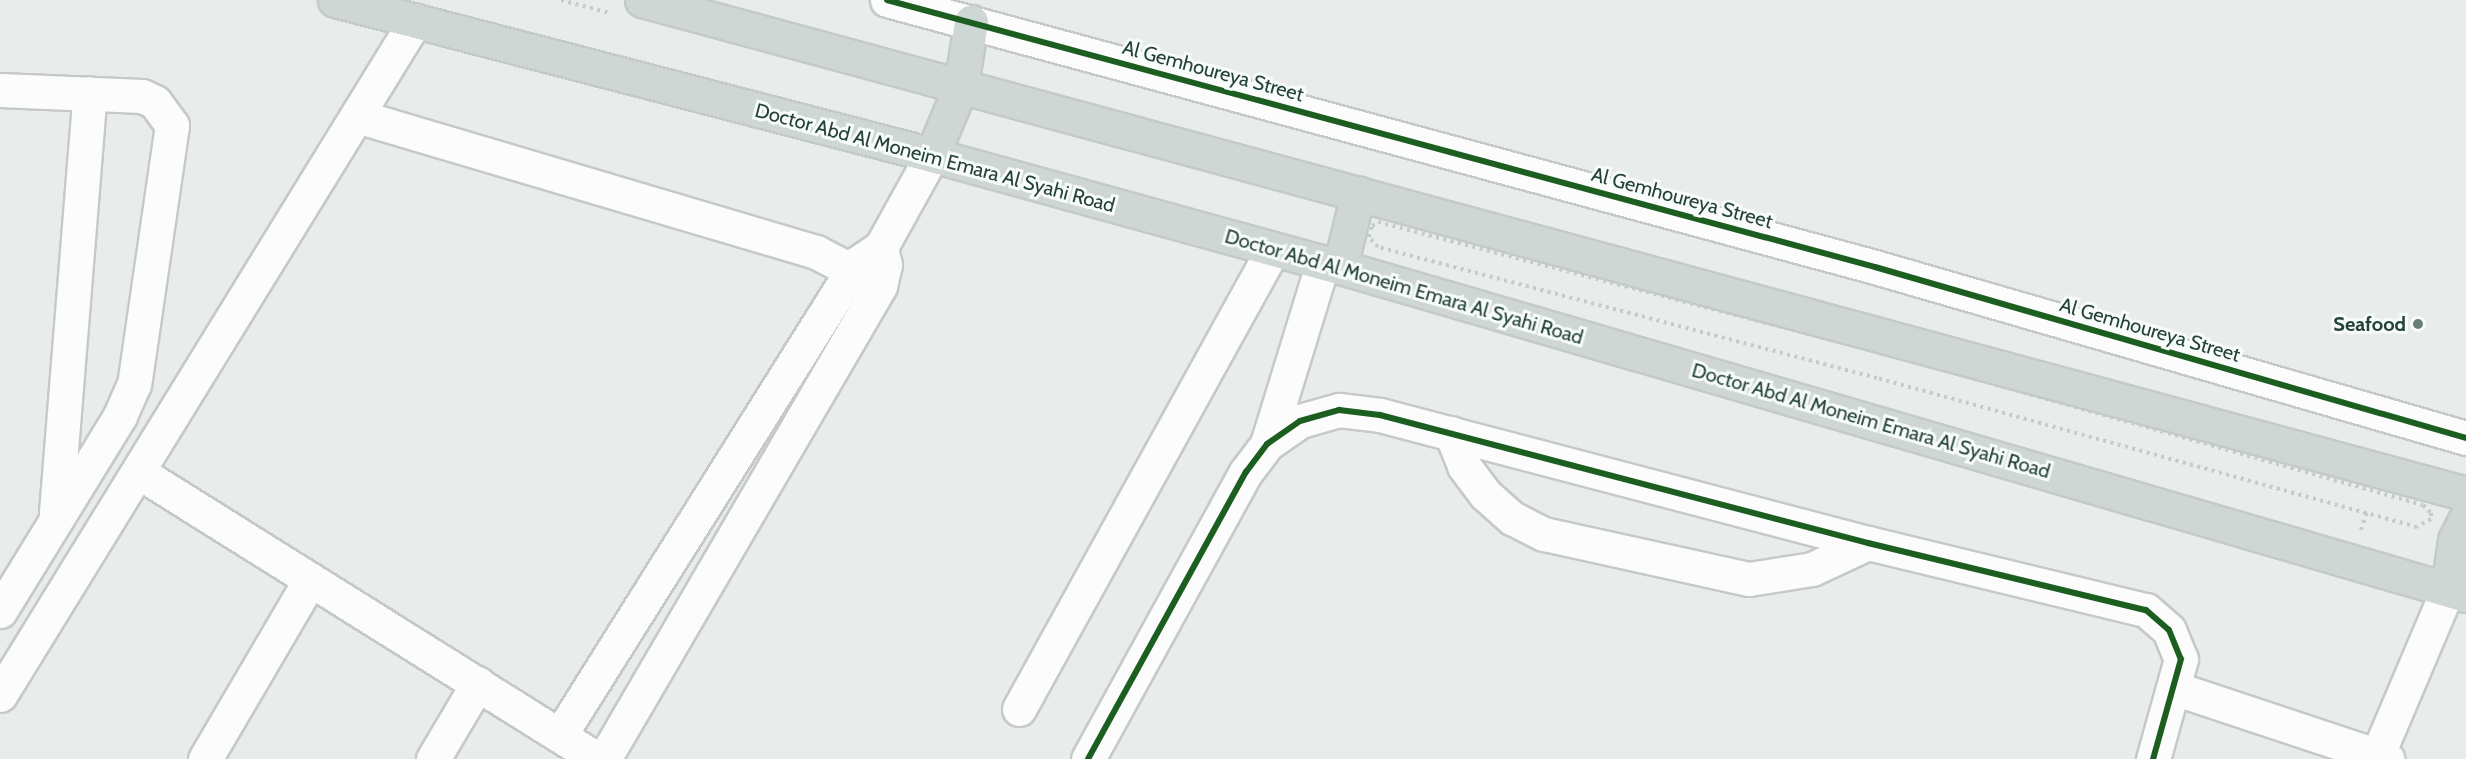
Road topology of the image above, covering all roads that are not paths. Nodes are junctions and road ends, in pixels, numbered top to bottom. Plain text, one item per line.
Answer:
1 (335, 0) edge
2 (642, 0) edge
3 (887, 0) edge
4 (972, 11) edge
5 (415, 21) junction
6 (961, 86) junction
7 (0, 90) edge
8 (90, 93) junction
9 (357, 116) junction
10 (932, 155) junction
11 (1358, 193) junction
12 (881, 247) junction
13 (1273, 249) junction
14 (1331, 265) junction
15 (852, 270) junction
16 (880, 286) junction
17 (1451, 433) junction
18 (2466, 438) edge
19 (1267, 444) junction
20 (140, 473) junction
21 (2466, 494) edge
22 (2466, 518) edge
23 (55, 520) junction
24 (1868, 543) junction
25 (310, 580) junction
26 (2457, 592) edge
27 (0, 611) edge
28 (478, 683) junction
29 (2174, 688) junction
30 (0, 695) edge
31 (1019, 709) dead end
32 (560, 735) junction
33 (2382, 757) edge
34 (205, 759) edge
35 (433, 759) edge
36 (597, 759) edge
37 (604, 759) edge
38 (1088, 759) edge
39 (2153, 759) edge

1 - 5 main road, Doctor Abd Al Moneim Emara Al Syahi Road
2 - 6 main road
3 - 4 street, Al Gemhoureya Street
4 - 6 main road
4 - 18 street, Al Gemhoureya Street
5 - 9 street
5 - 10 main road, Doctor Abd Al Moneim Emara Al Syahi Road
6 - 10 main road
6 - 11 main road
7 - 8 street
8 - 23 street
8 - 23 street
9 - 15 street
9 - 20 street
10 - 12 street
10 - 13 main road, Doctor Abd Al Moneim Emara Al Syahi Road
11 - 14 main road
11 - 21 main road
12 - 15 street
12 - 16 street
13 - 14 main road, Doctor Abd Al Moneim Emara Al Syahi Road
13 - 31 street
14 - 19 street
14 - 26 main road, Doctor Abd Al Moneim Emara Al Syahi Road
15 - 16 street
15 - 32 street
16 - 37 street
17 - 19 street
17 - 24 street
17 - 24 street
19 - 38 street
20 - 25 street
20 - 30 street
22 - 26 main road
23 - 27 street
24 - 29 street
25 - 28 street
25 - 34 street
26 - 33 street
28 - 32 street
28 - 35 street
29 - 33 street
29 - 39 street
32 - 36 street

